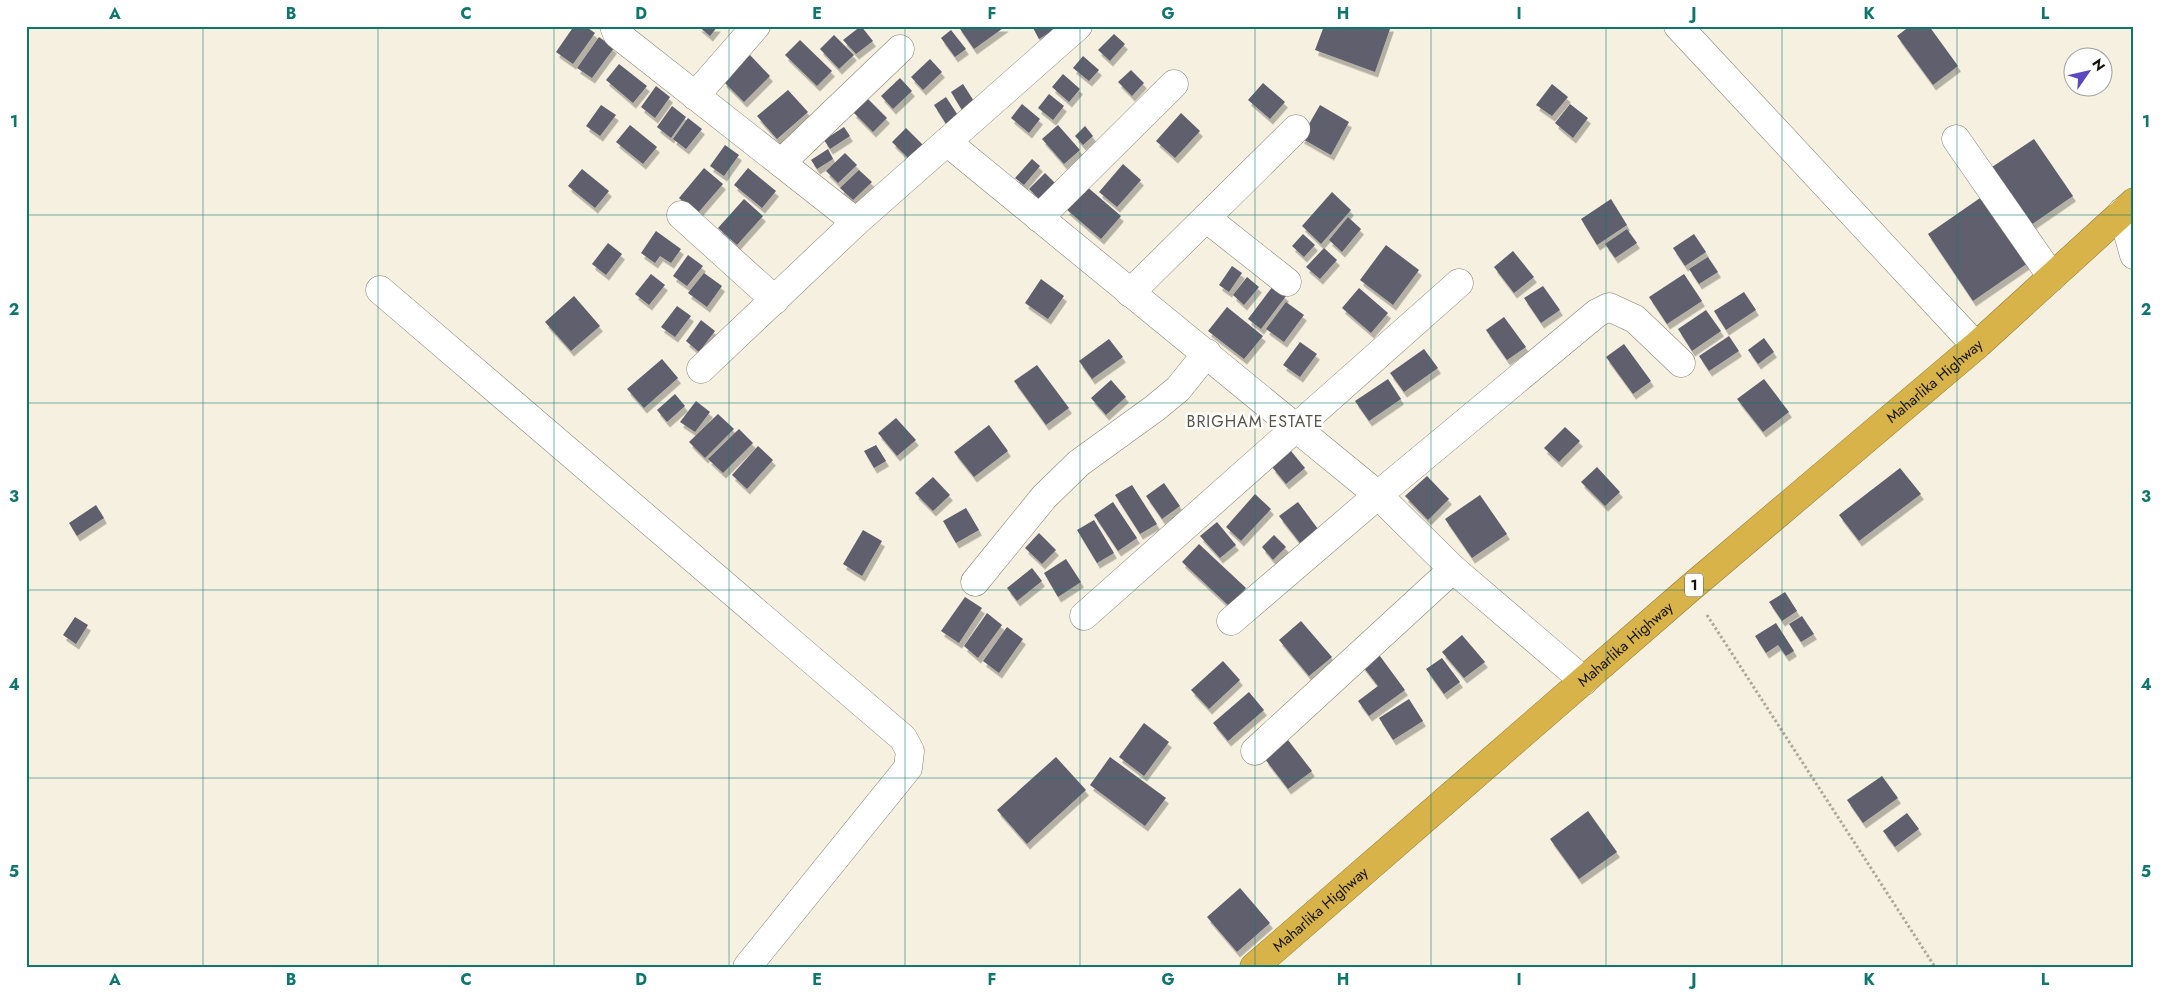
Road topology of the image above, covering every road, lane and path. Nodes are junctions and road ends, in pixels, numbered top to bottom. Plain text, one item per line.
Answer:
1 (614, 26) edge
2 (756, 26) edge
3 (1078, 26) edge
4 (1678, 26) edge
5 (900, 49) dead end
6 (1174, 84) dead end
7 (695, 96) junction
8 (1296, 129) dead end
9 (1956, 140) dead end
10 (947, 142) junction
11 (781, 163) junction
12 (2128, 207) edge
13 (681, 215) dead end
14 (1039, 218) junction
15 (1206, 218) junction
16 (856, 222) junction
17 (2134, 255) edge
18 (2052, 277) junction
19 (1287, 282) dead end
20 (1459, 283) dead end
21 (380, 290) dead end
22 (1130, 293) junction
23 (775, 300) junction
24 (1976, 346) junction
25 (1207, 353) junction
26 (1681, 363) dead end
27 (701, 369) dead end
28 (1294, 428) junction
29 (1378, 495) junction
30 (1453, 569) junction
31 (975, 582) dead end
32 (1689, 589) junction
33 (1084, 616) dead end
34 (1231, 622) dead end
35 (1584, 681) junction
36 (1255, 751) dead end
37 (747, 967) edge
38 (1254, 967) edge
39 (1935, 967) edge

1 - 7 street
2 - 7 street
3 - 10 street
4 - 24 street
5 - 11 street
6 - 14 street
7 - 11 street
8 - 15 street
9 - 18 street
10 - 14 street
10 - 16 street
11 - 16 street
12 - 17 street
12 - 18 highway, Maharlika Highway / 1
13 - 23 street
14 - 22 street
15 - 19 street
15 - 22 street
16 - 23 street
18 - 24 highway, Maharlika Highway / 1
20 - 28 street
21 - 37 street
22 - 25 street
23 - 27 street
24 - 32 highway, Maharlika Highway / 1
25 - 28 street
25 - 31 street
26 - 29 street
28 - 29 street
28 - 33 street
29 - 30 street
29 - 34 street
30 - 35 street
30 - 36 street
32 - 35 highway, Maharlika Highway / 1
32 - 39 path
35 - 38 highway, Maharlika Highway / 1

